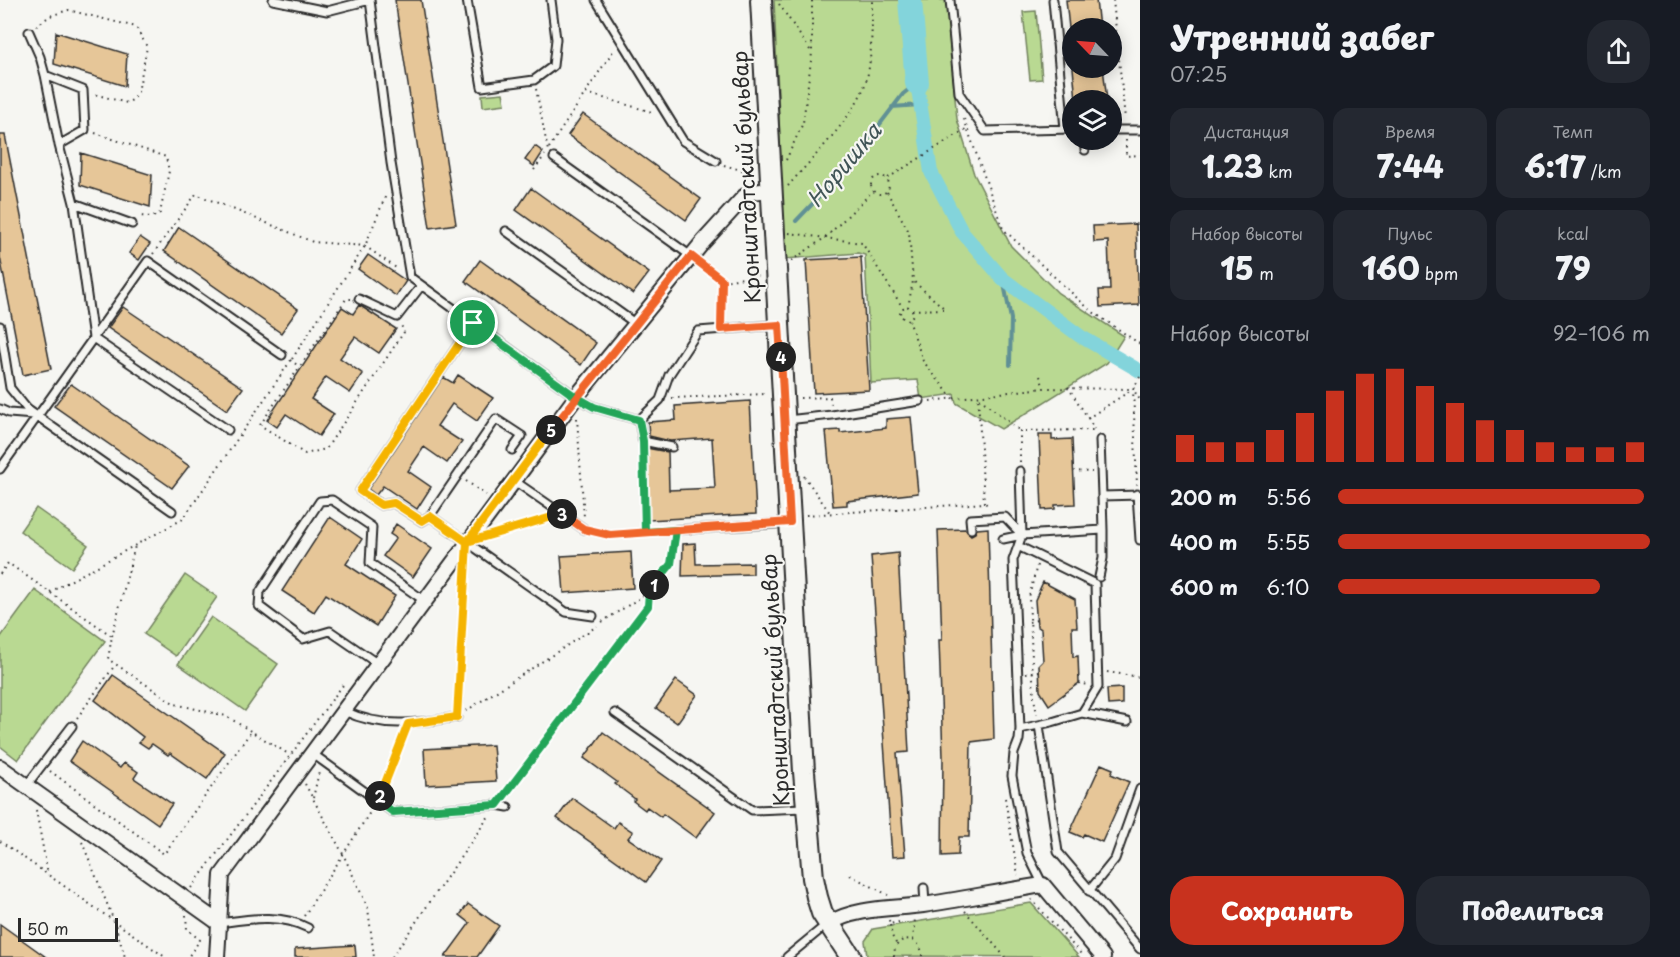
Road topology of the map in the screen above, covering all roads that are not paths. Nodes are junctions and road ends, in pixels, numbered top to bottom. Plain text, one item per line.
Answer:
1 (273, 0) edge
2 (370, 0) edge
3 (466, 0) edge
4 (550, 0) edge
5 (596, 0) edge
6 (950, 0) edge
7 (1053, 0) edge
8 (770, 2) edge
9 (29, 32) road end
10 (45, 75) junction
11 (1064, 90) edge
12 (1062, 129) edge
13 (1122, 130) edge
14 (1140, 130) edge
15 (59, 145) junction
16 (554, 158) road end
17 (716, 161) road end
18 (779, 189) junction
19 (74, 203) junction
20 (132, 224) dead end
21 (506, 231) dead end
22 (691, 256) junction
23 (422, 286) junction
24 (359, 299) road end
25 (473, 323) junction
26 (636, 324) junction
27 (779, 325) junction
28 (0, 326) edge
29 (93, 338) junction
30 (282, 355) dead end
31 (576, 397) junction
32 (920, 401) road end
33 (0, 410) edge
34 (36, 416) junction
35 (639, 420) junction
36 (784, 420) junction
37 (228, 430) dead end
38 (1100, 440) dead end
39 (672, 447) dead end
40 (512, 450) dead end
41 (0, 469) edge
42 (1020, 471) road end
43 (513, 480) junction
44 (1139, 495) edge
45 (1102, 496) junction
46 (172, 511) dead end
47 (430, 516) junction
48 (797, 519) junction
49 (584, 529) road end
50 (971, 529) dead end
51 (676, 530) road end
52 (1103, 530) junction
53 (1022, 535) junction
54 (1003, 539) dead end
55 (1140, 540) edge
56 (467, 542) junction
57 (1018, 546) junction
58 (1099, 577) dead end
59 (425, 600) junction
60 (593, 616) dead end
61 (378, 664) junction
62 (344, 711) junction
63 (615, 712) dead end
64 (1082, 713) junction
65 (457, 717) road end
66 (1127, 722) dead end
67 (1039, 725) junction
68 (72, 726) road end
69 (1020, 729) junction
70 (317, 758) junction
71 (0, 767) edge
72 (29, 788) junction
73 (1140, 789) edge
74 (508, 807) dead end
75 (807, 808) junction
76 (1043, 885) junction
77 (924, 888) dead end
78 (1089, 891) junction
79 (925, 911) junction
80 (219, 922) junction
81 (828, 924) junction
82 (308, 928) dead end
83 (1140, 949) edge
84 (217, 957) edge
85 (787, 957) edge
86 (851, 957) edge
87 (1103, 957) edge

1 - 2 lane
2 - 23 lane
3 - 4 lane
5 - 17 lane
6 - 12 lane
7 - 11 lane
8 - 18 main road, Кронштадтский бульвар
9 - 10 lane
10 - 15 lane
10 - 15 lane
13 - 14 lane
15 - 19 lane
16 - 22 lane
18 - 22 street
18 - 27 main road, Кронштадтский бульвар
19 - 20 lane
19 - 29 lane
21 - 26 lane
22 - 26 street
23 - 24 lane
23 - 25 lane
25 - 31 lane
25 - 47 lane
26 - 31 street
27 - 35 lane
27 - 36 main road, Кронштадтский бульвар
28 - 34 lane
29 - 30 lane
29 - 34 lane
29 - 37 lane
31 - 35 lane
31 - 43 street
32 - 36 lane
33 - 34 lane
34 - 41 lane
34 - 46 lane
35 - 39 lane
36 - 48 main road, Кронштадтский бульвар
38 - 45 lane
40 - 47 lane
42 - 53 lane
43 - 49 lane
43 - 56 street
44 - 45 lane
44 - 55 lane
45 - 52 lane
47 - 56 lane
48 - 51 lane
48 - 75 main road, Кронштадтский бульвар
50 - 53 lane
52 - 53 lane
52 - 58 lane
53 - 54 lane
53 - 57 lane
56 - 59 street
56 - 60 lane
57 - 64 lane
57 - 69 lane
59 - 61 street
59 - 61 lane
61 - 62 street
62 - 65 lane
62 - 70 street
63 - 75 lane
64 - 66 lane
64 - 67 lane
67 - 69 lane
67 - 78 lane
68 - 72 lane
69 - 76 lane
70 - 74 lane
70 - 80 street
71 - 72 street
72 - 80 street
73 - 78 lane
75 - 81 main road, Кронштадтский бульвар
76 - 79 street
76 - 87 street
77 - 79 lane
78 - 83 lane
79 - 81 street
80 - 82 lane
80 - 84 street
81 - 85 lane
81 - 86 main road, Кронштадтский бульвар

